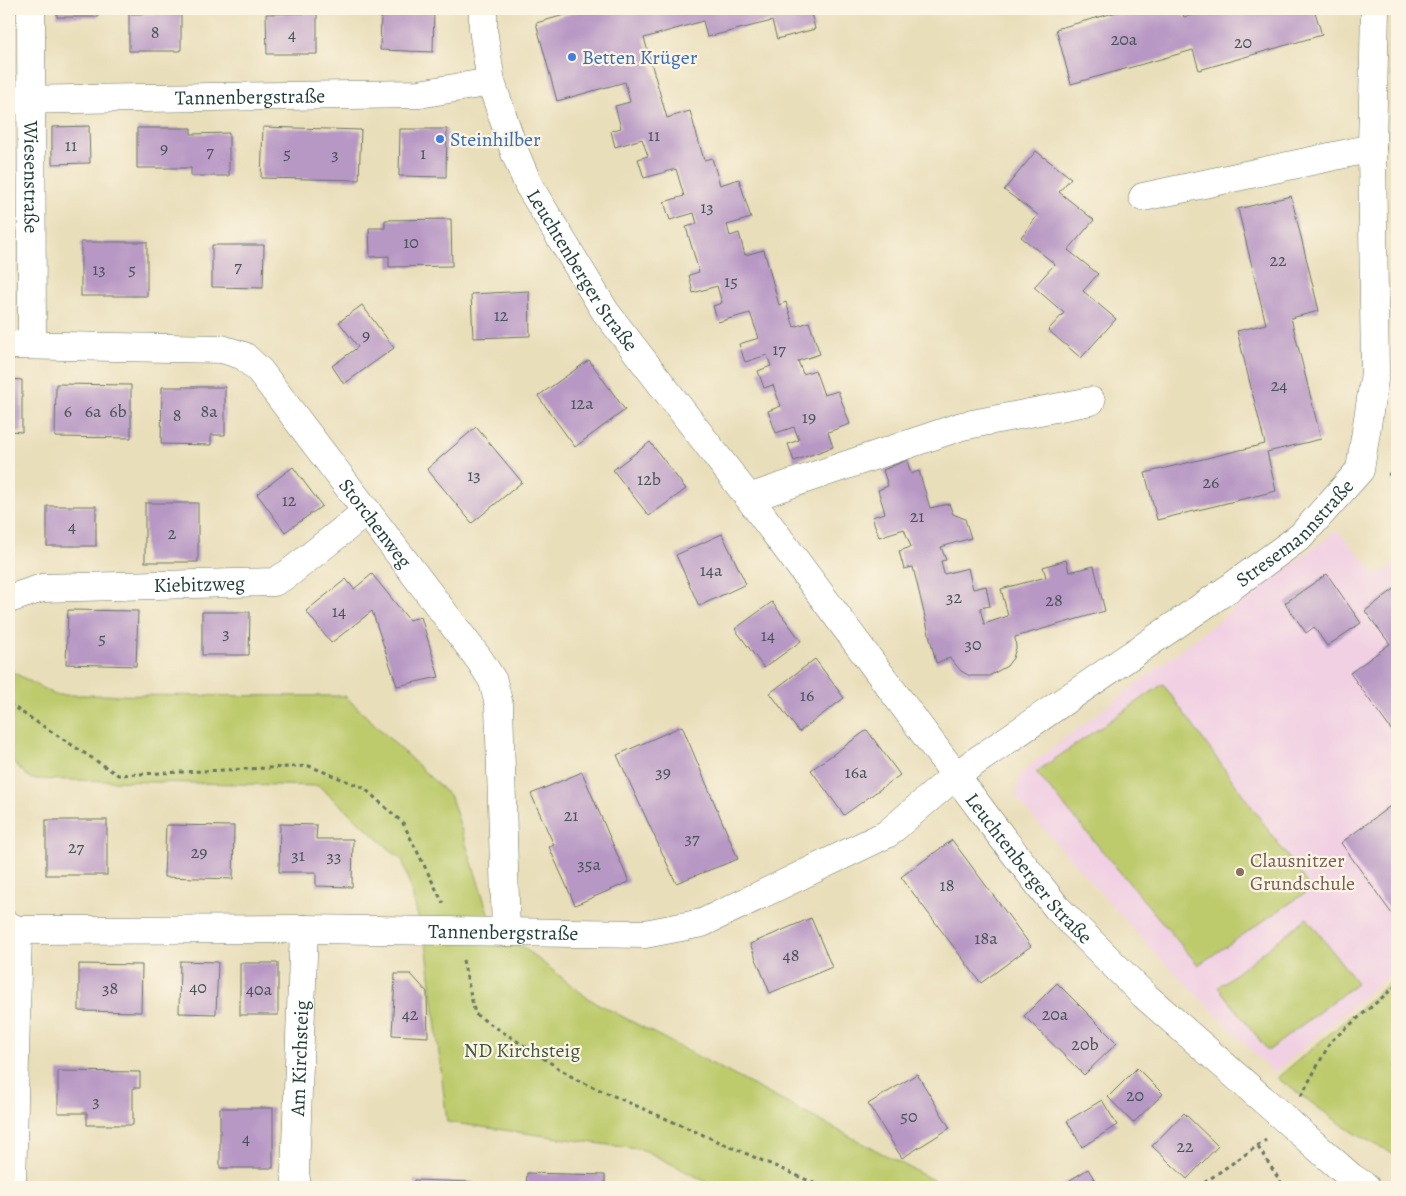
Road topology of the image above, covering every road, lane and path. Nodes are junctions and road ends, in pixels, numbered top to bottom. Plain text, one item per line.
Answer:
1 (31, 9) edge
2 (483, 9) edge
3 (1375, 9) edge
4 (491, 82) junction
5 (20, 100) edge
6 (1372, 148) junction
7 (1144, 197) dead end
8 (20, 345) edge
9 (1091, 401) dead end
10 (749, 498) junction
11 (367, 511) junction
12 (9, 599) edge
13 (956, 774) junction
14 (14, 928) edge
15 (304, 929) junction
16 (506, 932) junction
17 (1397, 985) edge
18 (1288, 1119) junction
19 (1258, 1147) junction
20 (12, 1187) edge
21 (297, 1187) edge
22 (1198, 1187) edge
23 (1284, 1187) edge
24 (1366, 1187) edge

1 - 5 street, Wiesenstraße
2 - 4 street, Leuchtenberger Straße
3 - 6 street, Stresemannstraße
4 - 5 street, Tannenbergstraße
4 - 10 street, Leuchtenberger Straße
5 - 8 street, Wiesenstraße
6 - 7 street
6 - 13 street, Stresemannstraße
8 - 11 street, Storchenweg
9 - 10 street
10 - 13 street, Leuchtenberger Straße
11 - 12 street, Kiebitzweg
11 - 16 street, Storchenweg
13 - 16 street, Tannenbergstraße
13 - 18 street, Leuchtenberger Straße
14 - 15 street, Tannenbergstraße
14 - 20 street
15 - 16 street, Tannenbergstraße
15 - 21 street, Am Kirchsteig
17 - 18 path
18 - 19 path
18 - 24 street, Leuchtenberger Straße
19 - 22 path
19 - 23 path

